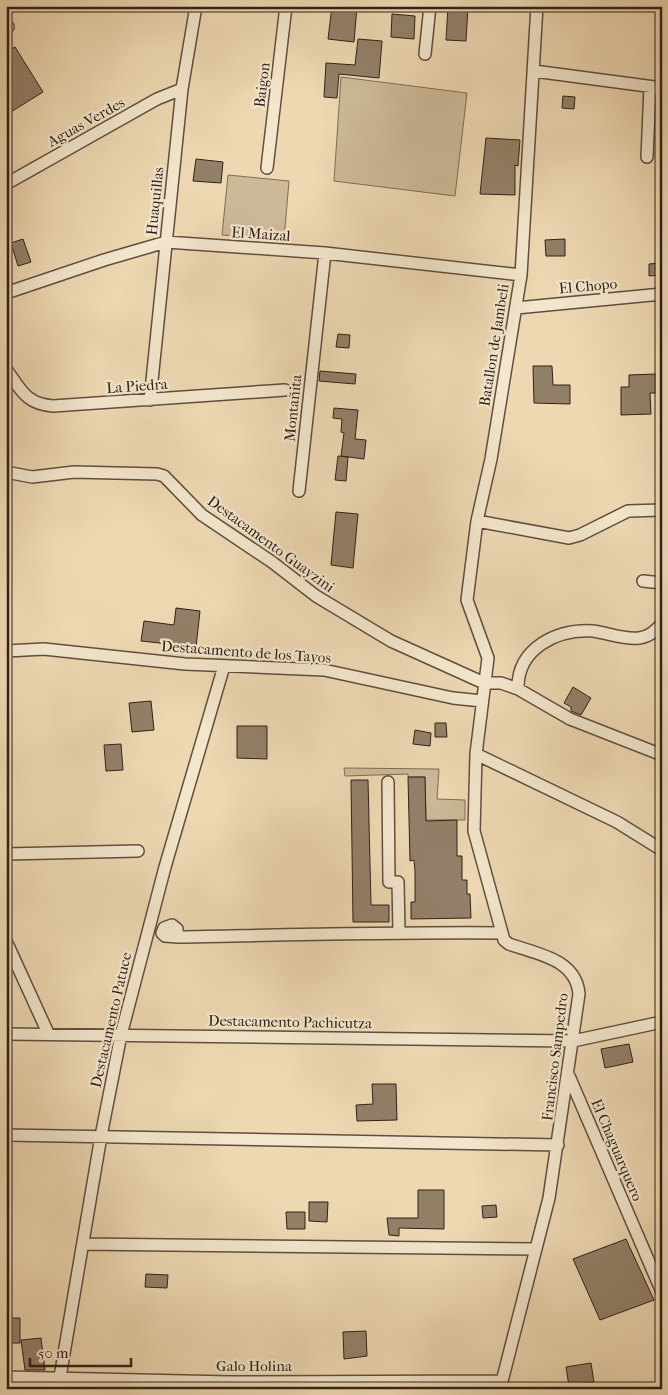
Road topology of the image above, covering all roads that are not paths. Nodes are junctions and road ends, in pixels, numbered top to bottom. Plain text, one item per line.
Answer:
1 (196, 6) edge
2 (286, 6) edge
3 (430, 6) edge
4 (537, 6) edge
5 (425, 54) dead end
6 (534, 71) junction
7 (656, 88) edge
8 (182, 89) junction
9 (647, 157) dead end
10 (267, 168) dead end
11 (6, 184) edge
12 (166, 242) junction
13 (325, 253) junction
14 (521, 276) junction
15 (6, 294) edge
16 (662, 294) edge
17 (516, 308) junction
18 (6, 370) edge
19 (285, 390) dead end
20 (150, 400) junction
21 (6, 472) edge
22 (299, 491) dead end
23 (662, 510) edge
24 (477, 521) junction
25 (642, 581) dead end
26 (662, 583) edge
27 (662, 624) edge
28 (6, 651) edge
29 (224, 666) junction
30 (484, 683) junction
31 (518, 689) junction
32 (482, 701) junction
33 (476, 754) junction
34 (662, 755) edge
35 (388, 782) dead end
36 (662, 850) edge
37 (138, 851) dead end
38 (6, 854) edge
39 (399, 932) junction
40 (502, 933) junction
41 (178, 937) dead end
42 (6, 941) edge
43 (662, 1022) edge
44 (6, 1034) edge
45 (48, 1034) junction
46 (120, 1034) junction
47 (573, 1041) junction
48 (568, 1075) junction
49 (6, 1135) edge
50 (100, 1136) junction
51 (558, 1145) junction
52 (83, 1244) junction
53 (536, 1249) junction
54 (662, 1292) edge
55 (6, 1377) edge
56 (60, 1377) junction
57 (501, 1385) edge
58 (56, 1389) edge

1 - 8 street, Huaquillas
2 - 10 street, Baigon
3 - 5 street
4 - 6 street, Batallon de Jambeli
6 - 7 street
6 - 14 street, Batallon de Jambeli
7 - 9 street
8 - 11 street, Aguas Verdes
8 - 12 street, Huaquillas
12 - 13 street, El Maizal
12 - 15 street, El Maizal
12 - 20 street, Huaquillas
13 - 14 street, El Maizal
13 - 22 street, Montañita
14 - 17 street, Batallon de Jambeli
16 - 17 street, El Chopo
17 - 24 street, Batallon de Jambeli
18 - 20 street, La Piedra
19 - 20 street, La Piedra
21 - 30 street, Destacamento Guayzini
23 - 24 street
24 - 30 street, Batallon de Jambeli
25 - 26 street
27 - 31 street
28 - 29 street, Destacamento de los Tayos
29 - 32 street, Destacamento de los Tayos
29 - 46 street, Destacamento Patuce
30 - 31 street
30 - 32 street
31 - 34 street
32 - 33 street
33 - 36 street
33 - 40 street
35 - 39 street
37 - 38 street
39 - 40 street
39 - 41 street
40 - 47 street, Francisco Sampedro
42 - 45 street
43 - 47 street, Destacamento Pachicutza
44 - 45 street, Destacamento Pachicutza
45 - 46 street, Destacamento Pachicutza
46 - 47 street, Destacamento Pachicutza
46 - 50 street, Destacamento Patuce
47 - 48 street, Francisco Sampedro
48 - 51 street, Francisco Sampedro
48 - 54 street, El Chaguarquero
49 - 50 street
50 - 51 street
50 - 52 street, Destacamento Patuce
51 - 53 street, Francisco Sampedro
52 - 53 street
52 - 56 street, Destacamento Patuce
53 - 57 street, Francisco Sampedro
55 - 56 street, Galo Holina
56 - 57 street, Galo Holina
56 - 58 street, Destacamento Patuce

